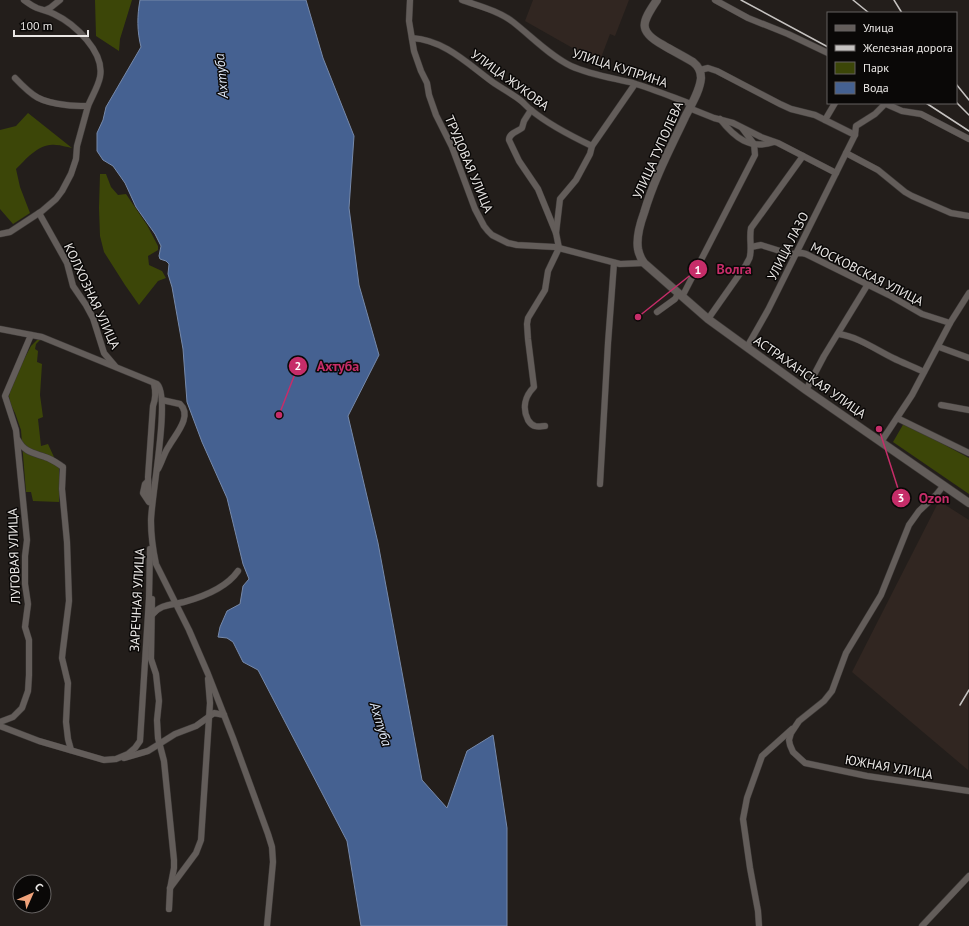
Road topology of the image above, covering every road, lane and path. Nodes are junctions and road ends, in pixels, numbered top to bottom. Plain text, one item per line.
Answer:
1 (24, 0) edge
2 (60, 0) edge
3 (410, 0) edge
4 (462, 0) edge
5 (657, 0) edge
6 (715, 0) edge
7 (46, 10) junction
8 (412, 38) junction
9 (827, 53) edge
10 (700, 70) junction
11 (15, 78) dead end
12 (635, 84) junction
13 (834, 104) edge
14 (886, 104) edge
15 (88, 106) junction
16 (690, 106) junction
17 (532, 110) junction
18 (720, 120) junction
19 (825, 120) junction
20 (742, 128) junction
21 (855, 135) junction
22 (969, 139) edge
23 (774, 142) junction
24 (754, 144) junction
25 (592, 146) junction
26 (846, 153) junction
27 (803, 156) junction
28 (836, 173) junction
29 (40, 213) junction
30 (969, 216) edge
31 (556, 233) junction
32 (0, 234) edge
33 (750, 247) junction
34 (559, 248) junction
35 (796, 254) junction
36 (614, 263) junction
37 (644, 263) junction
38 (868, 284) junction
39 (969, 294) edge
40 (680, 296) junction
41 (658, 312) dead end
42 (708, 319) junction
43 (950, 323) junction
44 (0, 329) edge
45 (839, 334) junction
46 (31, 335) junction
47 (939, 346) junction
48 (747, 347) junction
49 (969, 358) edge
50 (115, 366) junction
51 (924, 372) junction
52 (154, 384) junction
53 (806, 390) junction
54 (2, 396) edge
55 (162, 400) junction
56 (941, 405) dead end
57 (969, 410) edge
58 (897, 418) junction
59 (545, 426) dead end
60 (16, 437) junction
61 (882, 442) junction
62 (969, 453) edge
63 (156, 472) junction
64 (148, 481) junction
65 (600, 484) dead end
66 (944, 485) junction
67 (151, 503) junction
68 (969, 503) edge
69 (151, 521) junction
70 (150, 570) junction
71 (238, 572) dead end
72 (176, 604) junction
73 (152, 615) junction
74 (208, 674) junction
75 (224, 715) junction
76 (209, 716) junction
77 (0, 722) edge
78 (0, 726) edge
79 (794, 728) junction
80 (140, 741) junction
81 (160, 744) junction
82 (71, 750) junction
83 (148, 751) junction
84 (119, 758) junction
85 (969, 791) edge
86 (969, 876) edge
87 (170, 890) junction
88 (169, 909) dead end
89 (267, 926) edge
90 (759, 926) edge
91 (922, 926) edge

1 - 7 street
2 - 7 street
3 - 8 street, ТРУДОВАЯ УЛИЦА
4 - 12 street, УЛИЦА КУПРИНА
5 - 10 main road
6 - 9 street
7 - 15 street
8 - 17 street, УЛИЦА ЖУКОВА
8 - 34 street, ТРУДОВАЯ УЛИЦА
10 - 16 main road, УЛИЦА ТУПОЛЕВА
10 - 19 street
11 - 15 street
12 - 16 street, УЛИЦА КУПРИНА
12 - 25 street
13 - 19 street
14 - 21 street, УЛИЦА ЛАЗО
14 - 22 street
15 - 29 street
16 - 18 street, УЛИЦА КУПРИНА
16 - 37 main road, УЛИЦА ТУПОЛЕВА
17 - 25 street, УЛИЦА ЖУКОВА
17 - 31 street
18 - 20 street, УЛИЦА КУПРИНА
18 - 24 street, УЛИЦА КУПРИНА
19 - 21 street
20 - 23 street, УЛИЦА КУПРИНА
20 - 24 street
21 - 26 street, УЛИЦА ЛАЗО
23 - 24 street, УЛИЦА КУПРИНА
23 - 27 street, УЛИЦА КУПРИНА
24 - 40 street
25 - 31 street
26 - 28 street, УЛИЦА ЛАЗО
26 - 30 street
27 - 28 street, УЛИЦА КУПРИНА
27 - 33 street
28 - 35 street, УЛИЦА ЛАЗО
29 - 32 street
29 - 50 street, КОЛХОЗНАЯ УЛИЦА
31 - 34 street
33 - 35 street, МОСКОВСКАЯ УЛИЦА
33 - 42 street
34 - 36 street, ТРУДОВАЯ УЛИЦА
34 - 59 street
35 - 38 street, МОСКОВСКАЯ УЛИЦА
35 - 48 street, УЛИЦА ЛАЗО
36 - 37 street, ТРУДОВАЯ УЛИЦА
36 - 65 street
37 - 40 main road, АСТРАХАНСКАЯ УЛИЦА
38 - 43 street, МОСКОВСКАЯ УЛИЦА
38 - 45 street
39 - 43 street
40 - 41 street
40 - 42 main road, АСТРАХАНСКАЯ УЛИЦА
42 - 48 main road, АСТРАХАНСКАЯ УЛИЦА
43 - 47 street
44 - 46 street, КОЛХОЗНАЯ УЛИЦА
45 - 51 street
45 - 53 street
46 - 50 street, КОЛХОЗНАЯ УЛИЦА
46 - 54 street, ЛУГОВАЯ УЛИЦА
47 - 49 street
47 - 51 street
48 - 53 main road, АСТРАХАНСКАЯ УЛИЦА
50 - 52 street, КОЛХОЗНАЯ УЛИЦА
51 - 58 street
52 - 55 street
52 - 64 street, ЗАРЕЧНАЯ УЛИЦА
53 - 61 main road, АСТРАХАНСКАЯ УЛИЦА
54 - 60 street, ЛУГОВАЯ УЛИЦА
55 - 63 street
55 - 63 street
56 - 57 street
58 - 61 street
58 - 62 street
60 - 77 street, ЛУГОВАЯ УЛИЦА
60 - 82 street
61 - 66 main road, АСТРАХАНСКАЯ УЛИЦА
63 - 64 street
63 - 67 street
64 - 67 street, ЗАРЕЧНАЯ УЛИЦА
66 - 68 main road, АСТРАХАНСКАЯ УЛИЦА
66 - 79 street
67 - 69 street, ЗАРЕЧНАЯ УЛИЦА
69 - 70 street, ЗАРЕЧНАЯ УЛИЦА
69 - 72 street
70 - 73 street
70 - 80 street, ЗАРЕЧНАЯ УЛИЦА
71 - 72 street
72 - 73 street
72 - 74 street
73 - 81 street
74 - 75 street
74 - 76 street
75 - 76 street
75 - 89 street
76 - 81 street
76 - 87 street
78 - 82 street
79 - 85 street, ЮЖНАЯ УЛИЦА
79 - 90 street
80 - 83 street
80 - 84 street
81 - 83 street
81 - 87 street
82 - 84 street
83 - 84 street
86 - 91 street
87 - 88 street

